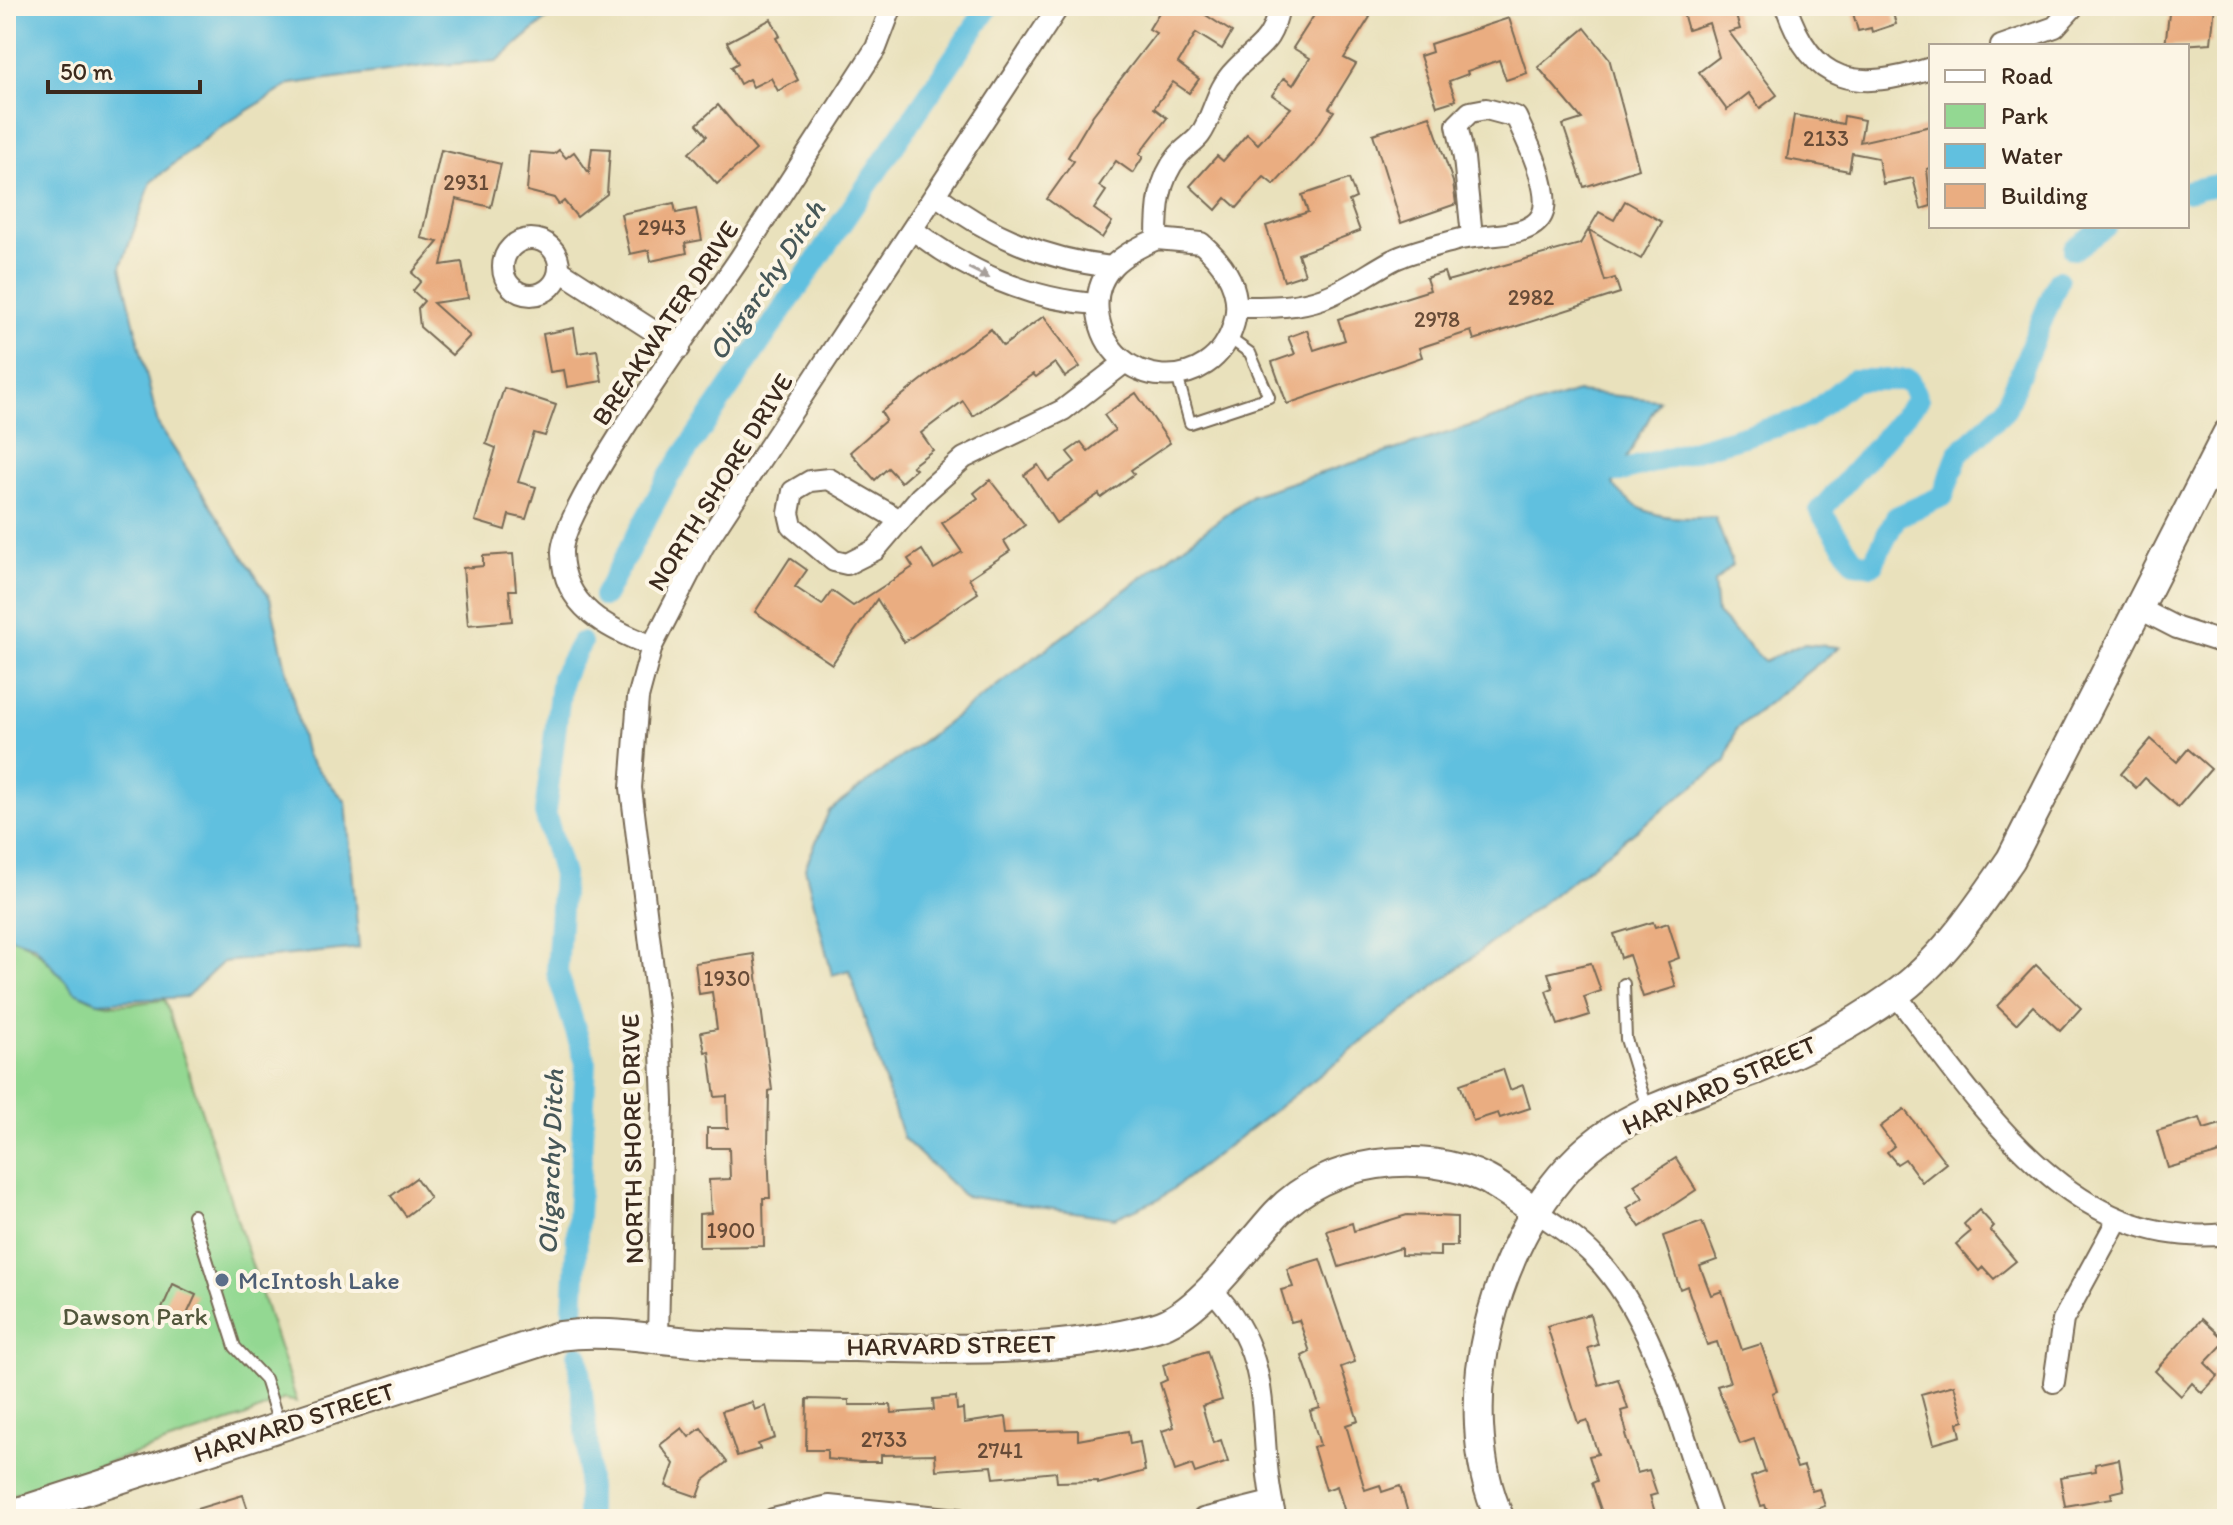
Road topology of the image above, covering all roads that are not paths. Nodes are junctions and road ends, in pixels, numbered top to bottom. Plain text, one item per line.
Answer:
1 (892, 6) edge
2 (1059, 6) edge
3 (1279, 6) edge
4 (1786, 6) edge
5 (2074, 6) edge
6 (2007, 44) edge
7 (1929, 69) edge
8 (936, 195) junction
9 (913, 230) junction
10 (1472, 236) junction
11 (1157, 239) junction
12 (1111, 267) junction
13 (559, 270) dead end
14 (1097, 304) junction
15 (1239, 307) junction
16 (1229, 338) junction
17 (680, 348) junction
18 (1124, 363) junction
19 (1177, 375) junction
20 (2227, 434) edge
21 (898, 519) junction
22 (2140, 609) junction
23 (2227, 644) edge
24 (652, 646) junction
25 (1624, 984) dead end
26 (1896, 995) junction
27 (1648, 1111) junction
28 (1537, 1212) junction
29 (193, 1215) dead end
30 (2118, 1219) junction
31 (2227, 1234) edge
32 (1212, 1290) junction
33 (658, 1338) junction
34 (2054, 1382) dead end
35 (280, 1426) junction
36 (1274, 1510) edge
37 (53, 1511) edge
38 (6, 1516) edge
39 (773, 1519) edge
40 (959, 1519) edge
41 (1203, 1519) edge
42 (1500, 1519) edge
43 (1712, 1519) edge

1 - 17 street, BREAKWATER DRIVE
2 - 8 street, NORTH SHORE DRIVE
3 - 11 street
4 - 7 street
5 - 6 street
8 - 9 street, NORTH SHORE DRIVE
8 - 12 street
9 -> 14 street
9 - 24 street, NORTH SHORE DRIVE
10 - 10 street
10 - 15 street
11 - 12 street
11 - 15 street
12 - 14 street
13 - 17 street
14 - 18 street
15 - 16 street
16 - 19 street
16 - 19 lane
17 - 24 street, BREAKWATER DRIVE
18 - 19 street
18 - 21 street
20 - 22 street, HARVARD STREET
21 - 21 street
22 - 23 street
22 - 26 street, HARVARD STREET
24 - 33 street, NORTH SHORE DRIVE
25 - 27 lane
26 - 27 street, HARVARD STREET
26 - 30 street
27 - 28 street, HARVARD STREET
28 - 32 street, HARVARD STREET
28 - 42 street
28 - 43 street
29 - 35 lane
30 - 31 street
30 - 34 street
32 - 33 street, HARVARD STREET
32 - 36 street
33 - 35 street, HARVARD STREET
35 - 37 street, HARVARD STREET
36 - 41 street
37 - 38 street, HARVARD STREET
39 - 40 street

